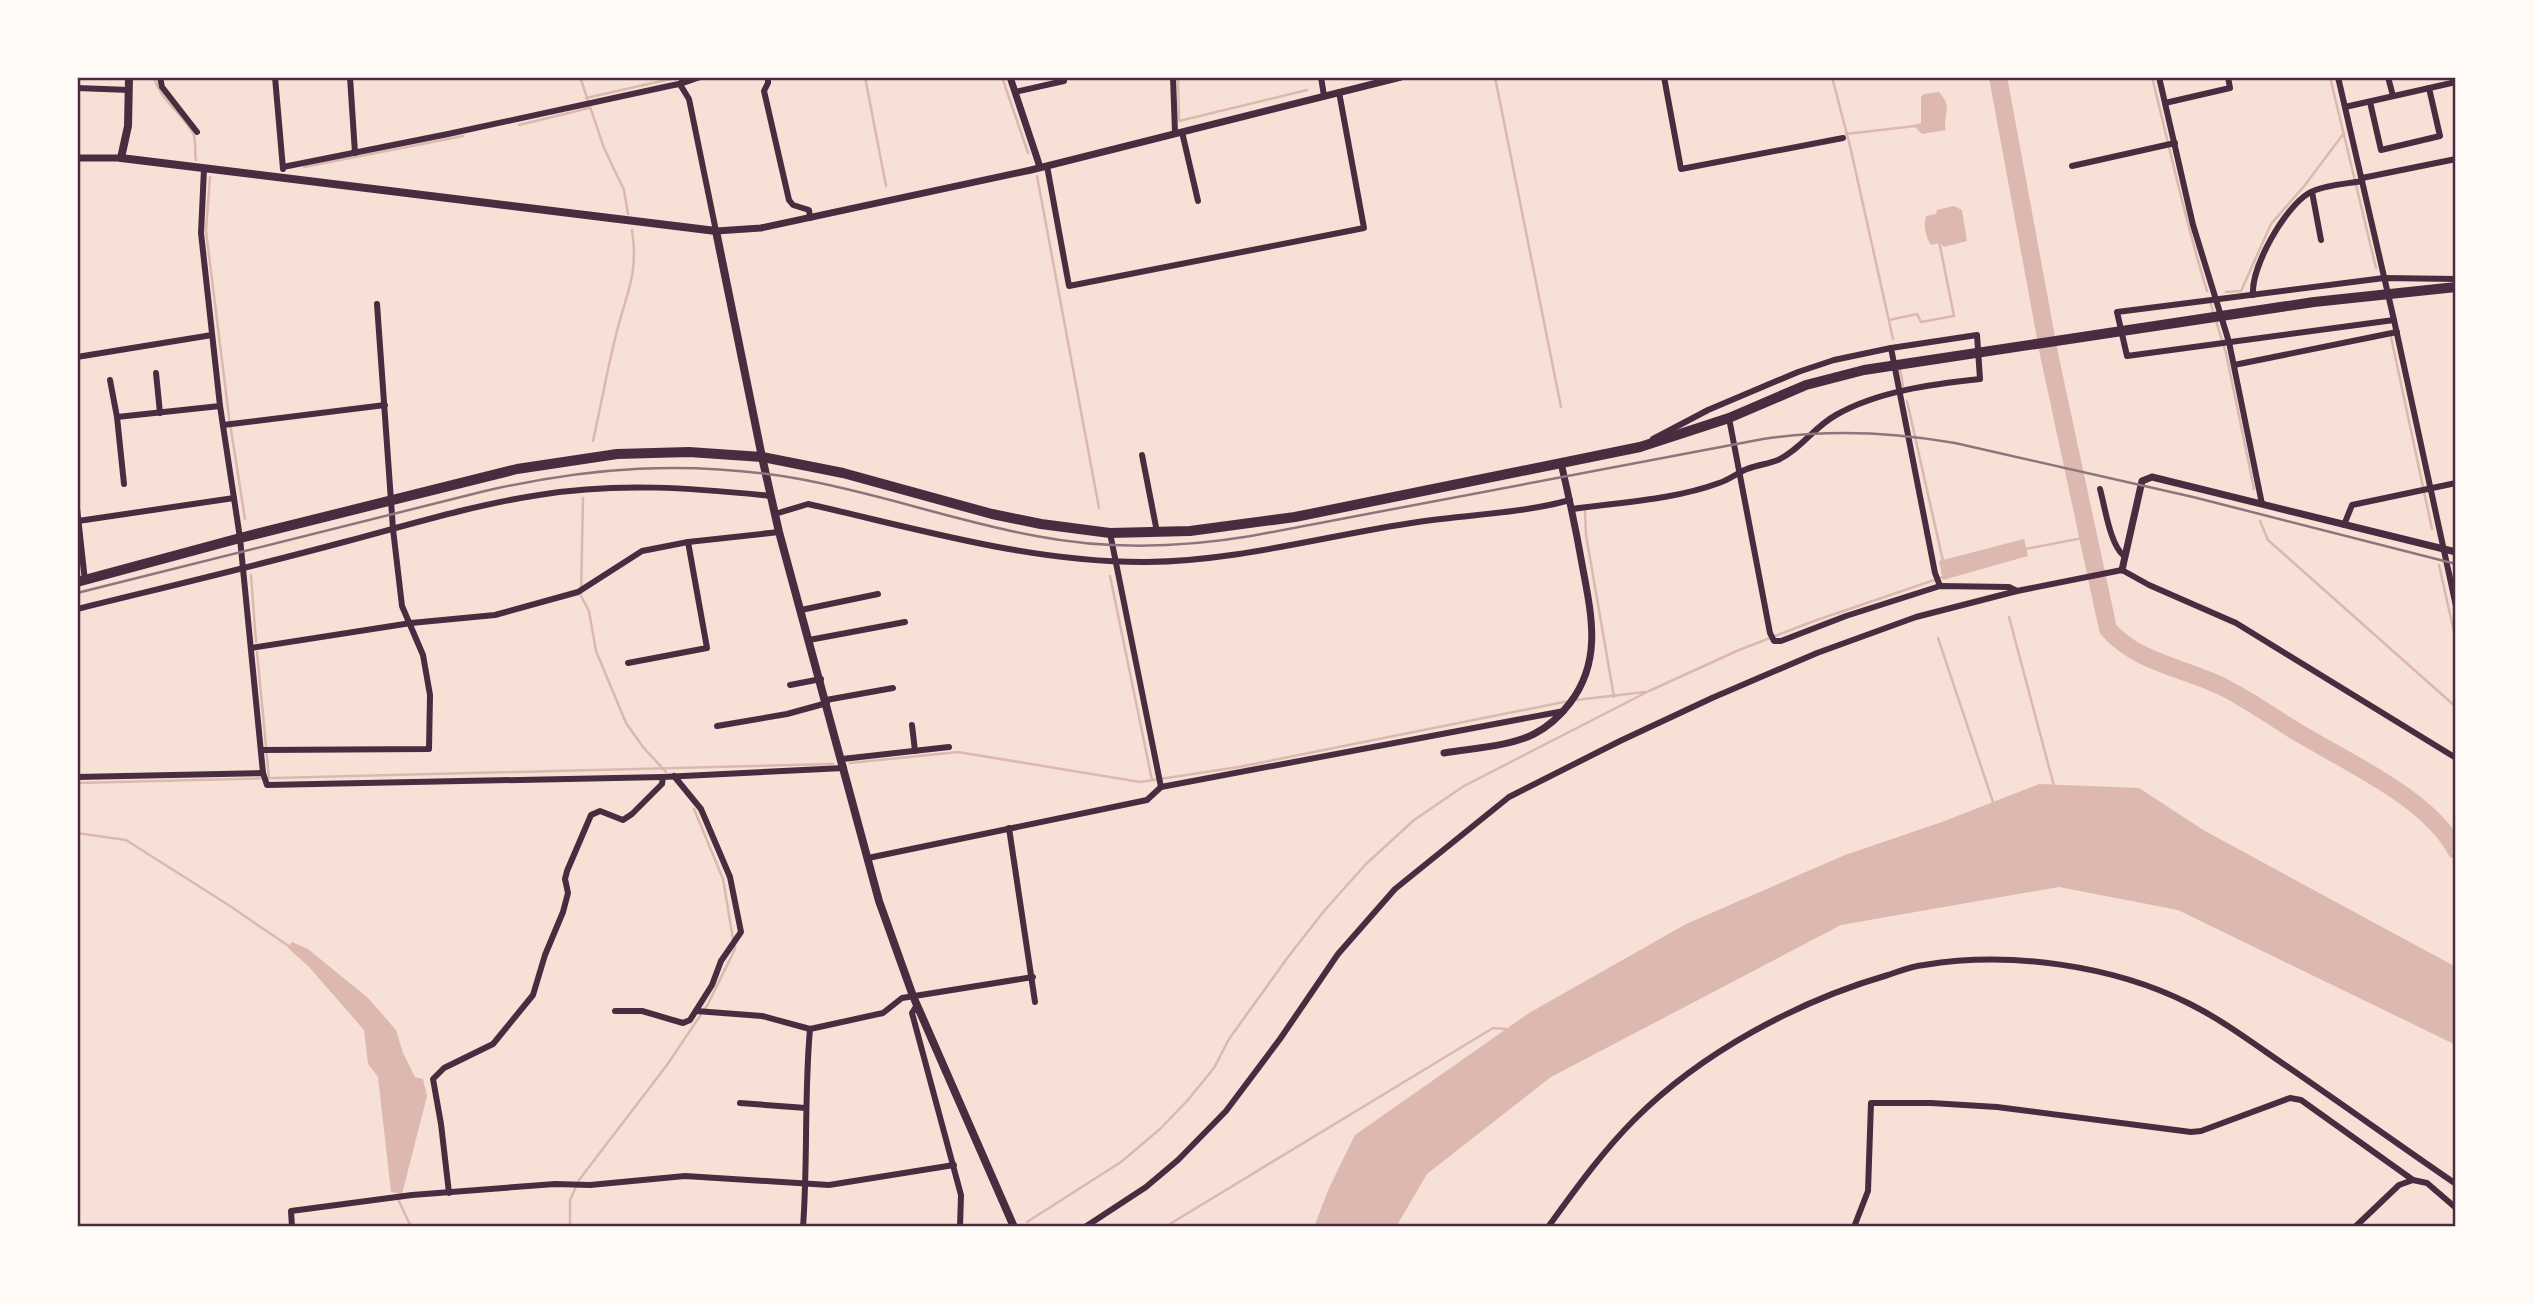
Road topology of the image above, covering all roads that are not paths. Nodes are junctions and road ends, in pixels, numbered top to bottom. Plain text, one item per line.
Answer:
1 (129, 77) edge
2 (160, 77) edge
3 (275, 77) edge
4 (350, 77) edge
5 (683, 77) edge
6 (700, 77) edge
7 (768, 77) edge
8 (1010, 77) edge
9 (1173, 77) edge
10 (1321, 77) edge
11 (1401, 77) edge
12 (1664, 77) edge
13 (2159, 77) edge
14 (2228, 77) edge
15 (2338, 77) edge
16 (2388, 77) edge
17 (1064, 80) dead end
18 (2456, 82) edge
19 (681, 86) junction
20 (77, 88) edge
21 (2429, 88) junction
22 (129, 90) junction
23 (1015, 92) junction
24 (1339, 92) junction
25 (1324, 96) junction
26 (2393, 96) junction
27 (2370, 102) junction
28 (2165, 103) junction
29 (2345, 107) junction
30 (197, 132) dead end
31 (1179, 133) junction
32 (1843, 138) dead end
33 (2171, 144) junction
34 (355, 153) junction
35 (77, 158) edge
36 (121, 158) junction
37 (2456, 159) edge
38 (2072, 166) dead end
39 (284, 167) junction
40 (1044, 167) junction
41 (204, 169) junction
42 (282, 177) junction
43 (2360, 181) junction
44 (2312, 192) junction
45 (1198, 201) dead end
46 (810, 218) junction
47 (716, 231) junction
48 (2321, 240) dead end
49 (2385, 278) junction
50 (2456, 279) edge
51 (2456, 287) edge
52 (2388, 294) junction
53 (2253, 296) junction
54 (2216, 300) junction
55 (377, 304) dead end
56 (2395, 320) junction
57 (2397, 332) junction
58 (212, 335) junction
59 (2224, 342) junction
60 (1891, 348) junction
61 (77, 357) edge
62 (2234, 365) junction
63 (156, 373) dead end
64 (110, 380) dead end
65 (1899, 393) junction
66 (385, 405) junction
67 (220, 406) junction
68 (160, 412) junction
69 (117, 417) junction
70 (1729, 418) junction
71 (227, 424) junction
72 (1640, 447) junction
73 (1142, 455) dead end
74 (762, 457) junction
75 (1561, 463) junction
76 (1739, 473) junction
77 (2456, 483) edge
78 (124, 484) dead end
79 (2100, 489) dead end
80 (2426, 490) junction
81 (771, 496) junction
82 (234, 498) junction
83 (392, 500) junction
84 (1570, 500) junction
85 (2262, 504) junction
86 (77, 509) edge
87 (1572, 509) junction
88 (775, 514) junction
89 (78, 521) edge
90 (2344, 525) junction
91 (393, 529) junction
92 (779, 532) junction
93 (1110, 533) junction
94 (1157, 533) junction
95 (240, 538) junction
96 (688, 542) junction
97 (2444, 549) junction
98 (2456, 552) edge
99 (2124, 556) junction
100 (1115, 561) junction
101 (243, 569) junction
102 (2122, 570) junction
103 (81, 582) edge
104 (1939, 584) junction
105 (2017, 591) junction
106 (878, 594) dead end
107 (2456, 606) edge
108 (77, 609) edge
109 (801, 610) junction
110 (411, 622) junction
111 (905, 622) dead end
112 (809, 640) junction
113 (251, 648) junction
114 (628, 663) dead end
115 (821, 679) junction
116 (790, 685) dead end
117 (893, 688) dead end
118 (827, 702) junction
119 (1566, 708) junction
120 (912, 725) dead end
121 (717, 726) dead end
122 (949, 747) dead end
123 (264, 750) junction
124 (915, 751) junction
125 (1444, 753) dead end
126 (2456, 758) edge
127 (843, 763) junction
128 (674, 776) junction
129 (77, 777) edge
130 (264, 777) junction
131 (663, 777) junction
132 (1161, 787) junction
133 (1009, 828) junction
134 (868, 858) junction
135 (1033, 977) junction
136 (915, 1000) junction
137 (1035, 1002) dead end
138 (615, 1011) dead end
139 (696, 1011) junction
140 (810, 1029) junction
141 (740, 1103) dead end
142 (806, 1108) junction
143 (954, 1166) junction
144 (2413, 1180) junction
145 (2456, 1184) edge
146 (806, 1185) junction
147 (449, 1193) junction
148 (2456, 1208) edge
149 (292, 1227) edge
150 (803, 1227) edge
151 (960, 1227) edge
152 (1014, 1227) edge
153 (1085, 1227) edge
154 (1548, 1227) edge
155 (1854, 1227) edge
156 (2355, 1227) edge

1 - 22 main road
2 - 30 street
3 - 39 street
4 - 34 street
5 - 19 street
6 - 19 street
7 - 46 street
8 - 23 street
9 - 31 street
10 - 25 street
11 - 24 street
12 - 32 street
13 - 28 street
14 - 28 street
15 - 29 street
16 - 26 street
17 - 23 street
18 - 21 street
19 - 34 street
19 - 47 street
20 - 22 street
21 - 26 street
21 - 27 street
22 - 36 main road
23 - 40 street
24 - 25 street
24 - 40 street
25 - 31 street
26 - 27 street
27 - 29 street
28 - 33 street
29 - 43 street
31 - 40 street
31 - 45 street
33 - 38 street
33 - 54 street
34 - 39 street
35 - 36 street
36 - 41 main road
37 - 43 street
39 - 42 street
40 - 46 street
41 - 42 main road
41 - 58 street
42 - 47 main road
43 - 44 street
43 - 49 street
44 - 48 street
44 - 53 street
46 - 47 street
47 - 74 main road
49 - 50 street
49 - 52 street
49 - 53 street
51 - 52 highway
52 - 56 street
52 - 70 highway
53 - 54 street
54 - 59 street
54 - 59 street
55 - 66 street
56 - 57 street
56 - 59 street
57 - 62 street
57 - 80 street
58 - 61 street
58 - 67 street
59 - 62 street
60 - 65 street
60 - 65 street
60 - 72 street
62 - 85 street
63 - 68 street
64 - 69 street
65 - 76 street
65 - 104 street
66 - 71 street
66 - 83 street
67 - 68 street
67 - 71 street
68 - 69 street
69 - 78 street
70 - 72 highway
70 - 76 street
71 - 82 street
72 - 75 highway
73 - 94 street
74 - 81 main road
74 - 83 highway
74 - 93 highway
75 - 84 street
75 - 94 highway
76 - 87 street
76 - 104 street
77 - 80 street
79 - 99 street
80 - 90 street
80 - 97 street
81 - 88 main road
81 - 91 street
82 - 89 street
82 - 95 street
83 - 91 street
83 - 95 highway
84 - 87 street
84 - 100 street
85 - 90 street
85 - 99 street
86 - 89 street
87 - 119 street
88 - 92 main road
88 - 100 street
89 - 103 street
90 - 97 street
91 - 101 street
91 - 110 street
92 - 96 street
92 - 109 main road
93 - 94 highway
93 - 100 street
95 - 101 street
95 - 103 highway
96 - 110 street
96 - 114 street
97 - 98 street
97 - 107 street
99 - 102 street
100 - 132 street
101 - 108 street
101 - 113 street
102 - 105 street
102 - 126 street
104 - 105 street
105 - 153 street
106 - 109 street
109 - 112 main road
110 - 113 street
110 - 123 street
111 - 112 street
112 - 115 main road
113 - 123 street
115 - 116 street
115 - 118 main road
117 - 118 street
118 - 121 street
118 - 127 main road
119 - 125 street
119 - 132 street
120 - 124 street
122 - 124 street
123 - 130 street
124 - 127 street
127 - 128 street
127 - 134 main road
128 - 131 street
128 - 139 street
129 - 130 street
130 - 131 street
131 - 147 street
132 - 133 street
133 - 134 street
133 - 135 street
134 - 136 main road
135 - 136 street
135 - 137 street
136 - 140 street
136 - 143 street
136 - 152 main road
138 - 139 street
139 - 140 street
140 - 142 street
141 - 142 street
142 - 146 street
143 - 146 street
143 - 151 street
144 - 148 street
144 - 155 street
144 - 156 street
145 - 154 street
146 - 147 street
146 - 150 street
147 - 149 street

